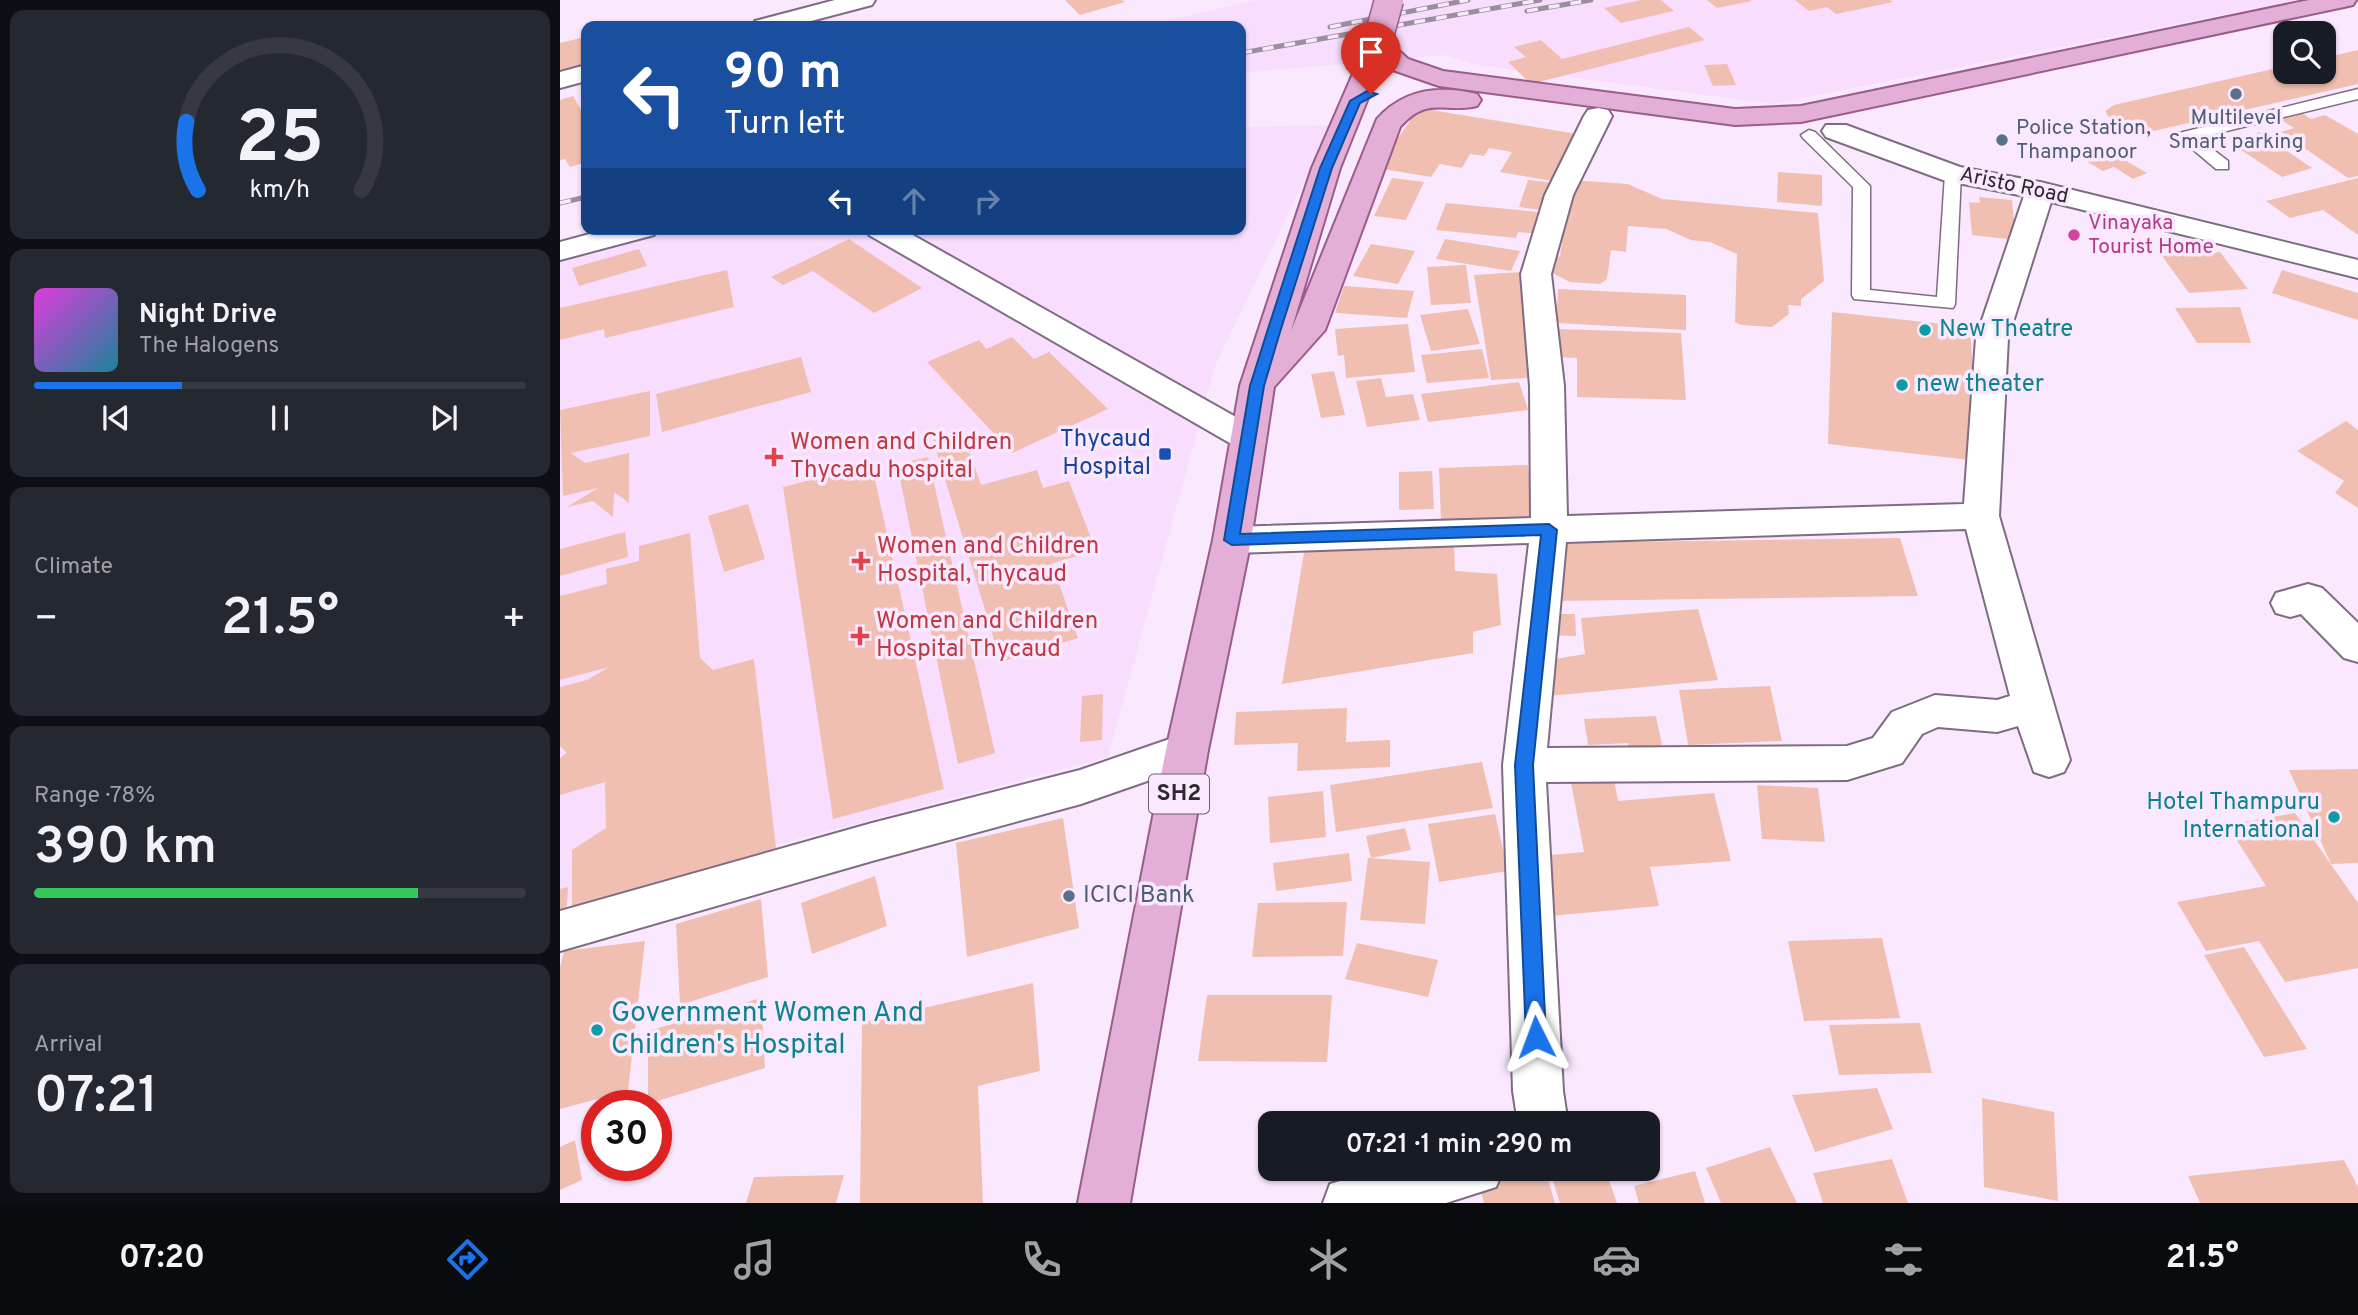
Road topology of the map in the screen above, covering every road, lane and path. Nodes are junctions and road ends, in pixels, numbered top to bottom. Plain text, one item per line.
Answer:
1 (863, 0) edge
2 (1389, 0) edge
3 (2344, 0) edge
4 (2294, 10) junction
5 (783, 21) edge
6 (1377, 44) junction
7 (581, 74) edge
8 (1439, 78) junction
9 (560, 80) edge
10 (2358, 94) edge
11 (1355, 101) junction
12 (1598, 116) junction
13 (1823, 133) junction
14 (2222, 164) dead end
15 (1953, 174) junction
16 (2040, 191) junction
17 (620, 235) edge
18 (891, 235) edge
19 (560, 251) edge
20 (2358, 269) edge
21 (1257, 386) junction
22 (1247, 438) junction
23 (1981, 516) junction
24 (1549, 530) junction
25 (1232, 540) junction
26 (2290, 603) dead end
27 (2358, 647) edge
28 (2033, 706) junction
29 (1187, 750) junction
30 (2049, 760) dead end
31 (1524, 765) junction
32 (560, 931) edge
33 (1541, 1111) edge
34 (1432, 1181) edge
35 (1104, 1203) edge
36 (1349, 1203) edge

1 - 5 street
2 - 6 main road, bridge
3 - 4 main road
4 - 8 main road
4 - 13 main road
6 - 8 main road
6 - 11 main road, SH2
7 - 9 street
8 - 11 main road
10 - 14 lane
11 - 21 main road, SH2
12 - 13 main road
12 - 21 main road
12 - 24 street
13 - 15 street, Aristo Road
13 - 15 lane
15 - 16 street, Aristo Road
16 - 20 street, Aristo Road
16 - 23 street
17 - 19 street
18 - 22 street
21 - 22 main road, SH2
22 - 25 main road, SH2
23 - 24 street
23 - 28 street
24 - 25 street
24 - 31 street
25 - 29 main road, SH2
26 - 27 street
28 - 30 street
28 - 31 street
29 - 32 street
29 - 35 main road, SH2
31 - 33 street
34 - 36 street

